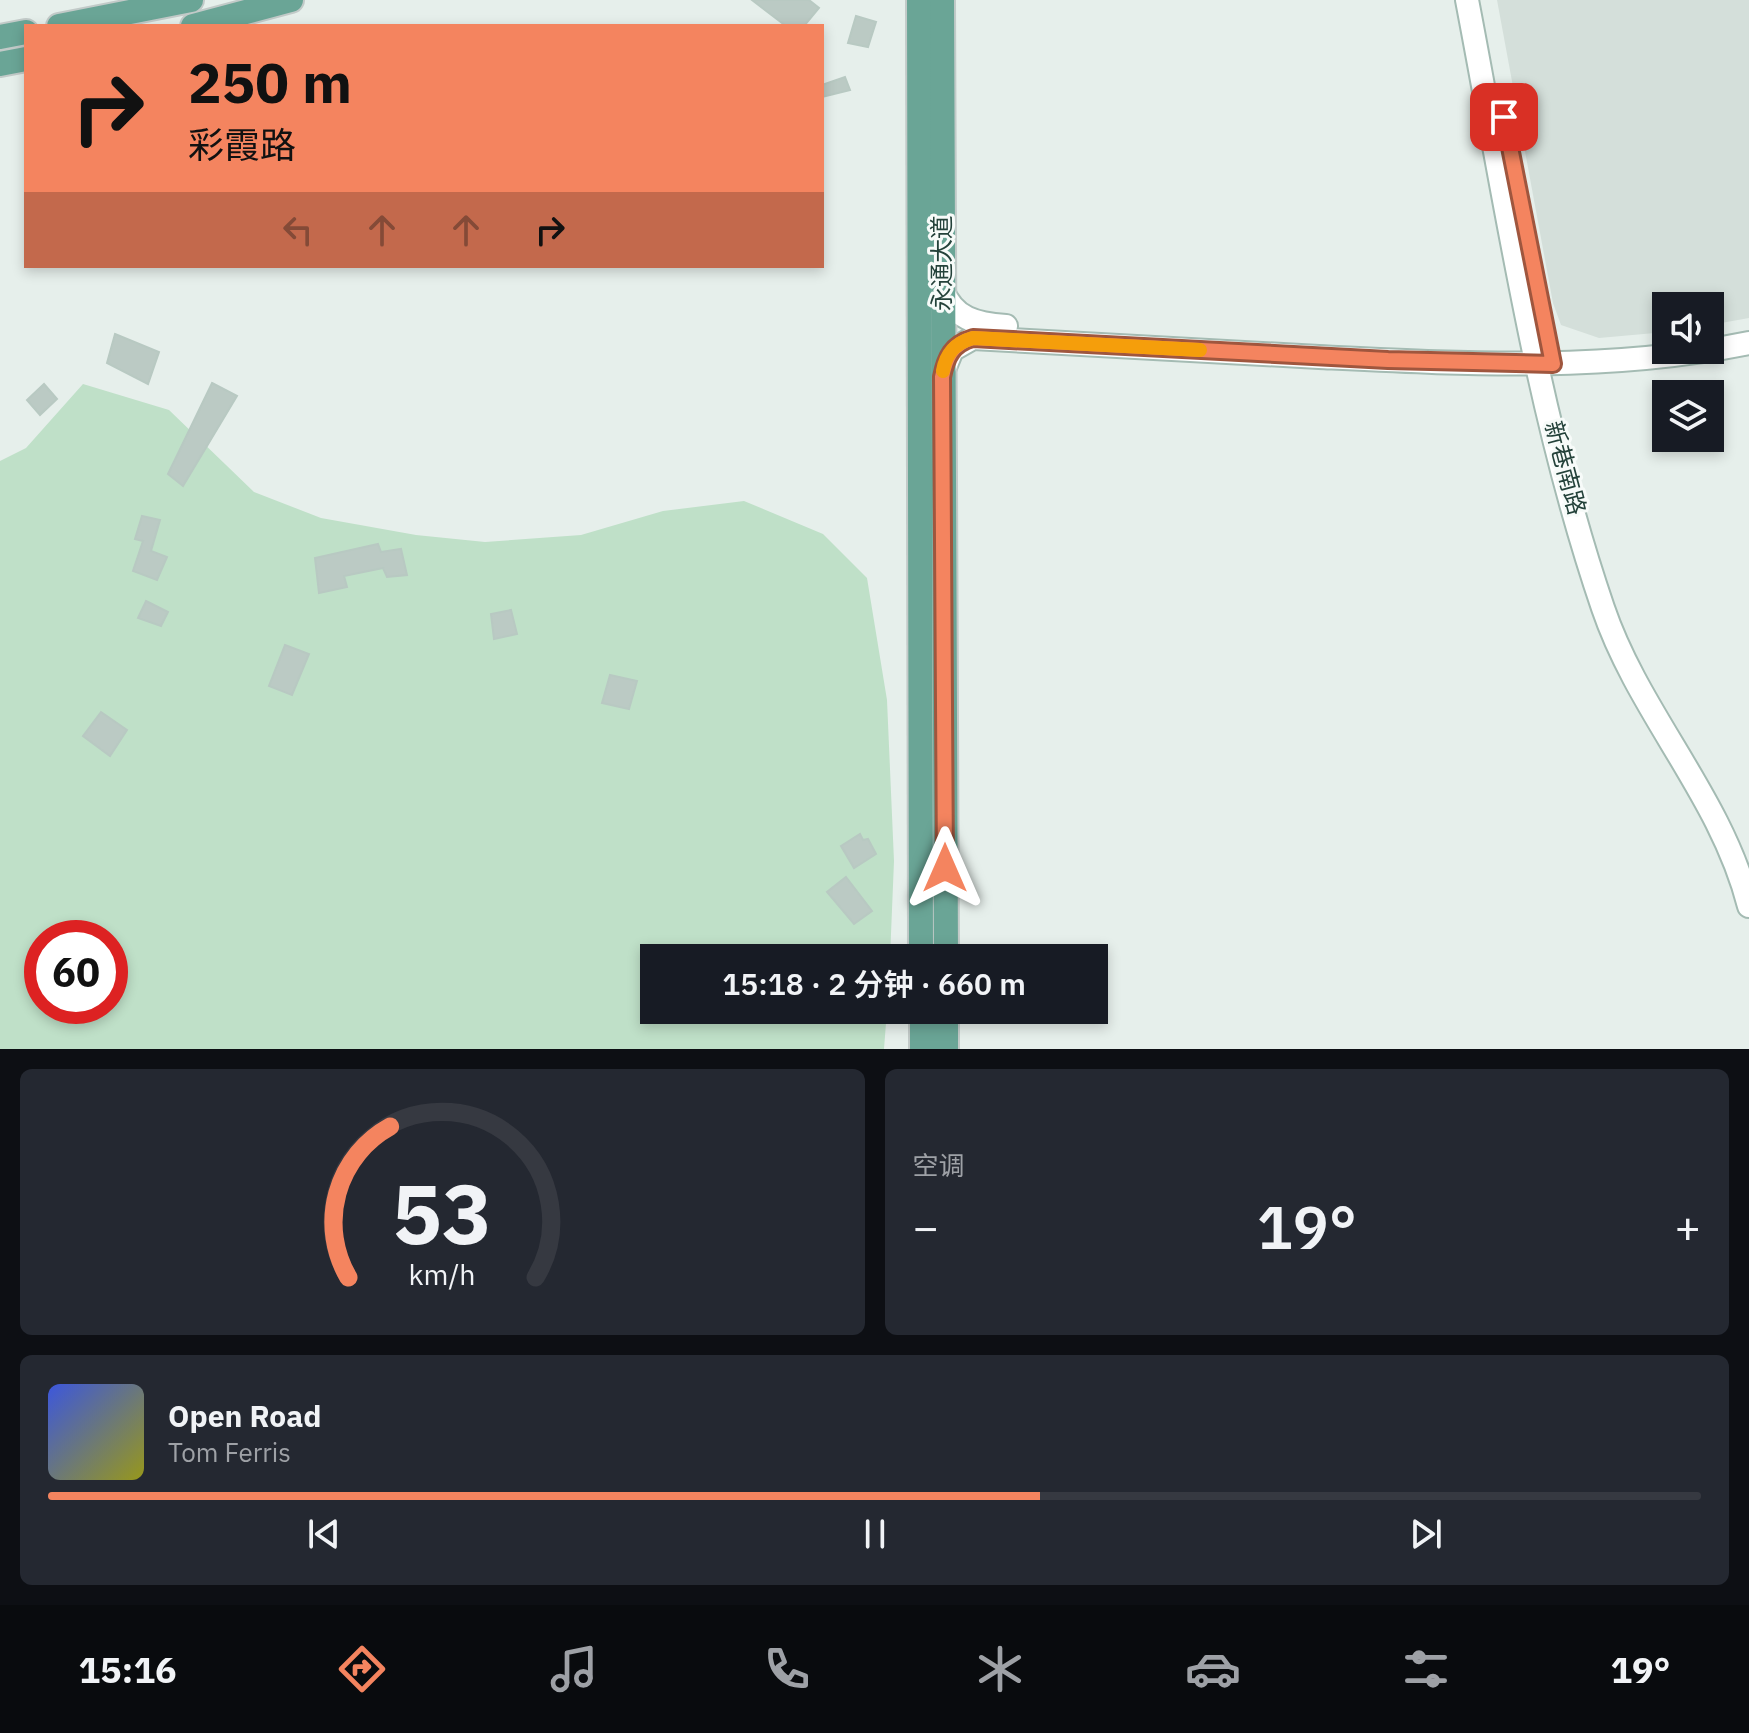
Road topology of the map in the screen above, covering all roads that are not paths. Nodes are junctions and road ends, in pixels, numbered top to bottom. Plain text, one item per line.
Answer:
1 (191, 0) edge
2 (291, 0) edge
3 (919, 0) edge
4 (942, 0) edge
5 (1467, 0) edge
6 (1481, 0) edge
7 (69, 24) edge
8 (201, 24) edge
9 (24, 32) edge
10 (0, 37) edge
11 (24, 59) edge
12 (0, 64) edge
13 (942, 289) junction
14 (1749, 330) edge
15 (1724, 335) edge
16 (1749, 343) edge
17 (1652, 346) edge
18 (1543, 358) junction
19 (942, 377) junction
20 (1749, 854) edge
21 (1749, 906) edge
22 (921, 944) edge
23 (946, 944) edge
24 (922, 1024) edge
25 (946, 1024) edge
26 (922, 1049) edge
27 (946, 1049) edge

1 - 7 main road
2 - 8 main road
3 - 22 main road, 永通大道
4 - 13 main road, 永通大道
5 - 18 main road, 新巷南路
6 - 18 main road, 新巷南路
9 - 10 main road
11 - 12 main road
13 - 18 main road
13 - 19 main road, 永通大道
14 - 15 main road
16 - 18 main road
17 - 18 main road
18 - 19 main road
18 - 20 main road, 新巷南路
18 - 21 main road, 新巷南路
19 - 23 main road, 永通大道
24 - 26 main road
25 - 27 main road

